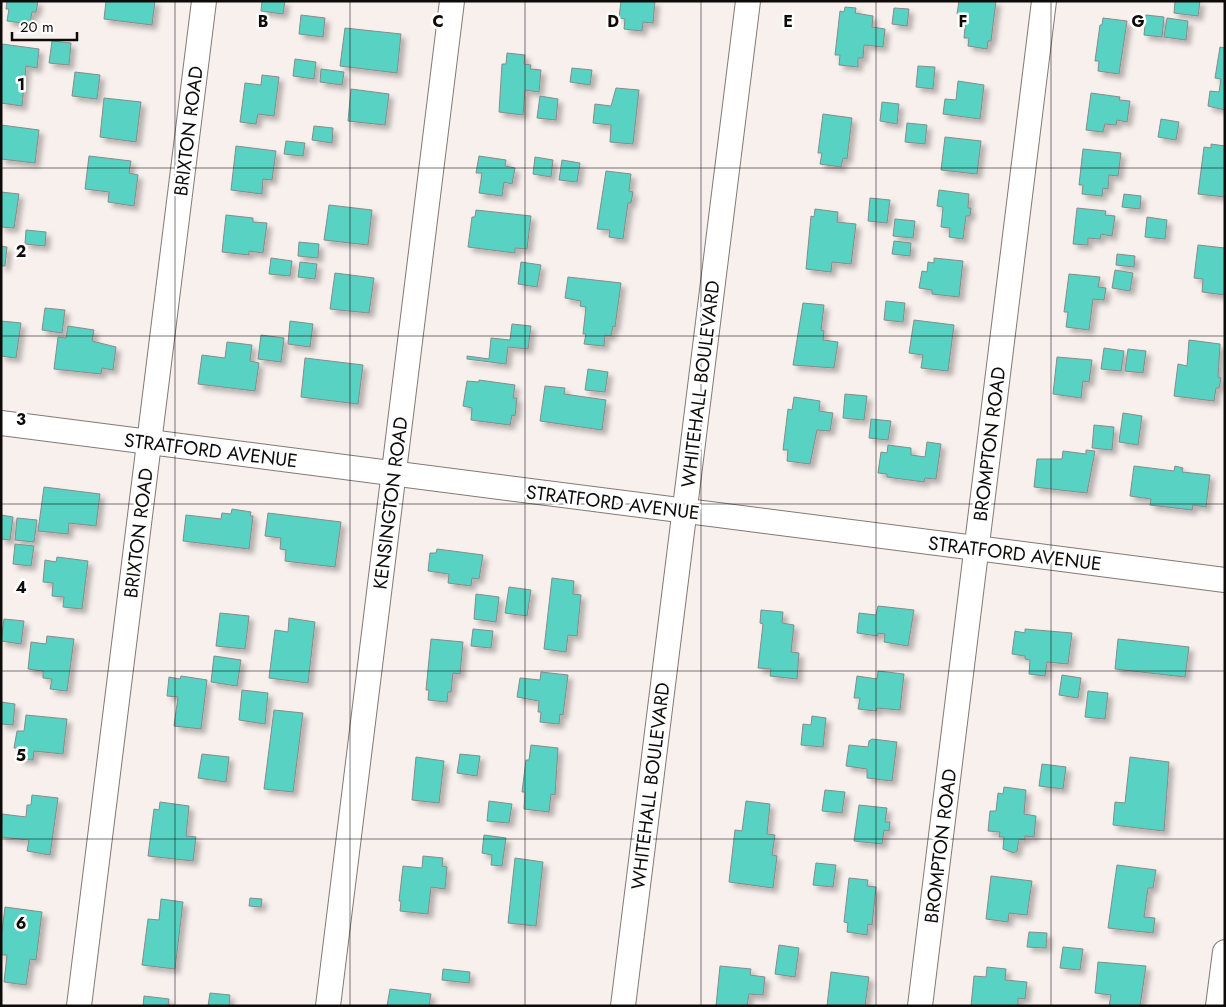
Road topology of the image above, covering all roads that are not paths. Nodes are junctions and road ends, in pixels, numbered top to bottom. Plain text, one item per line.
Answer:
1 (204, 1) edge
2 (452, 1) edge
3 (748, 1) edge
4 (1044, 1) edge
5 (1, 424) edge
6 (149, 442) junction
7 (394, 474) junction
8 (684, 511) junction
9 (976, 548) junction
10 (1225, 580) edge
11 (1225, 952) edge
12 (79, 1006) edge
13 (328, 1006) edge
14 (623, 1006) edge
15 (920, 1006) edge
16 (1218, 1006) edge

1 - 6 street, BRIXTON ROAD
2 - 7 street, KENSINGTON ROAD
3 - 8 street, WHITEHALL BOULEVARD
4 - 9 street, BROMPTON ROAD
5 - 6 street, STRATFORD AVENUE
6 - 7 street, STRATFORD AVENUE
6 - 12 street, BRIXTON ROAD
7 - 8 street, STRATFORD AVENUE
7 - 13 street, KENSINGTON ROAD
8 - 9 street, STRATFORD AVENUE
8 - 14 street, WHITEHALL BOULEVARD
9 - 10 street, STRATFORD AVENUE
9 - 15 street, BROMPTON ROAD
11 - 16 street

